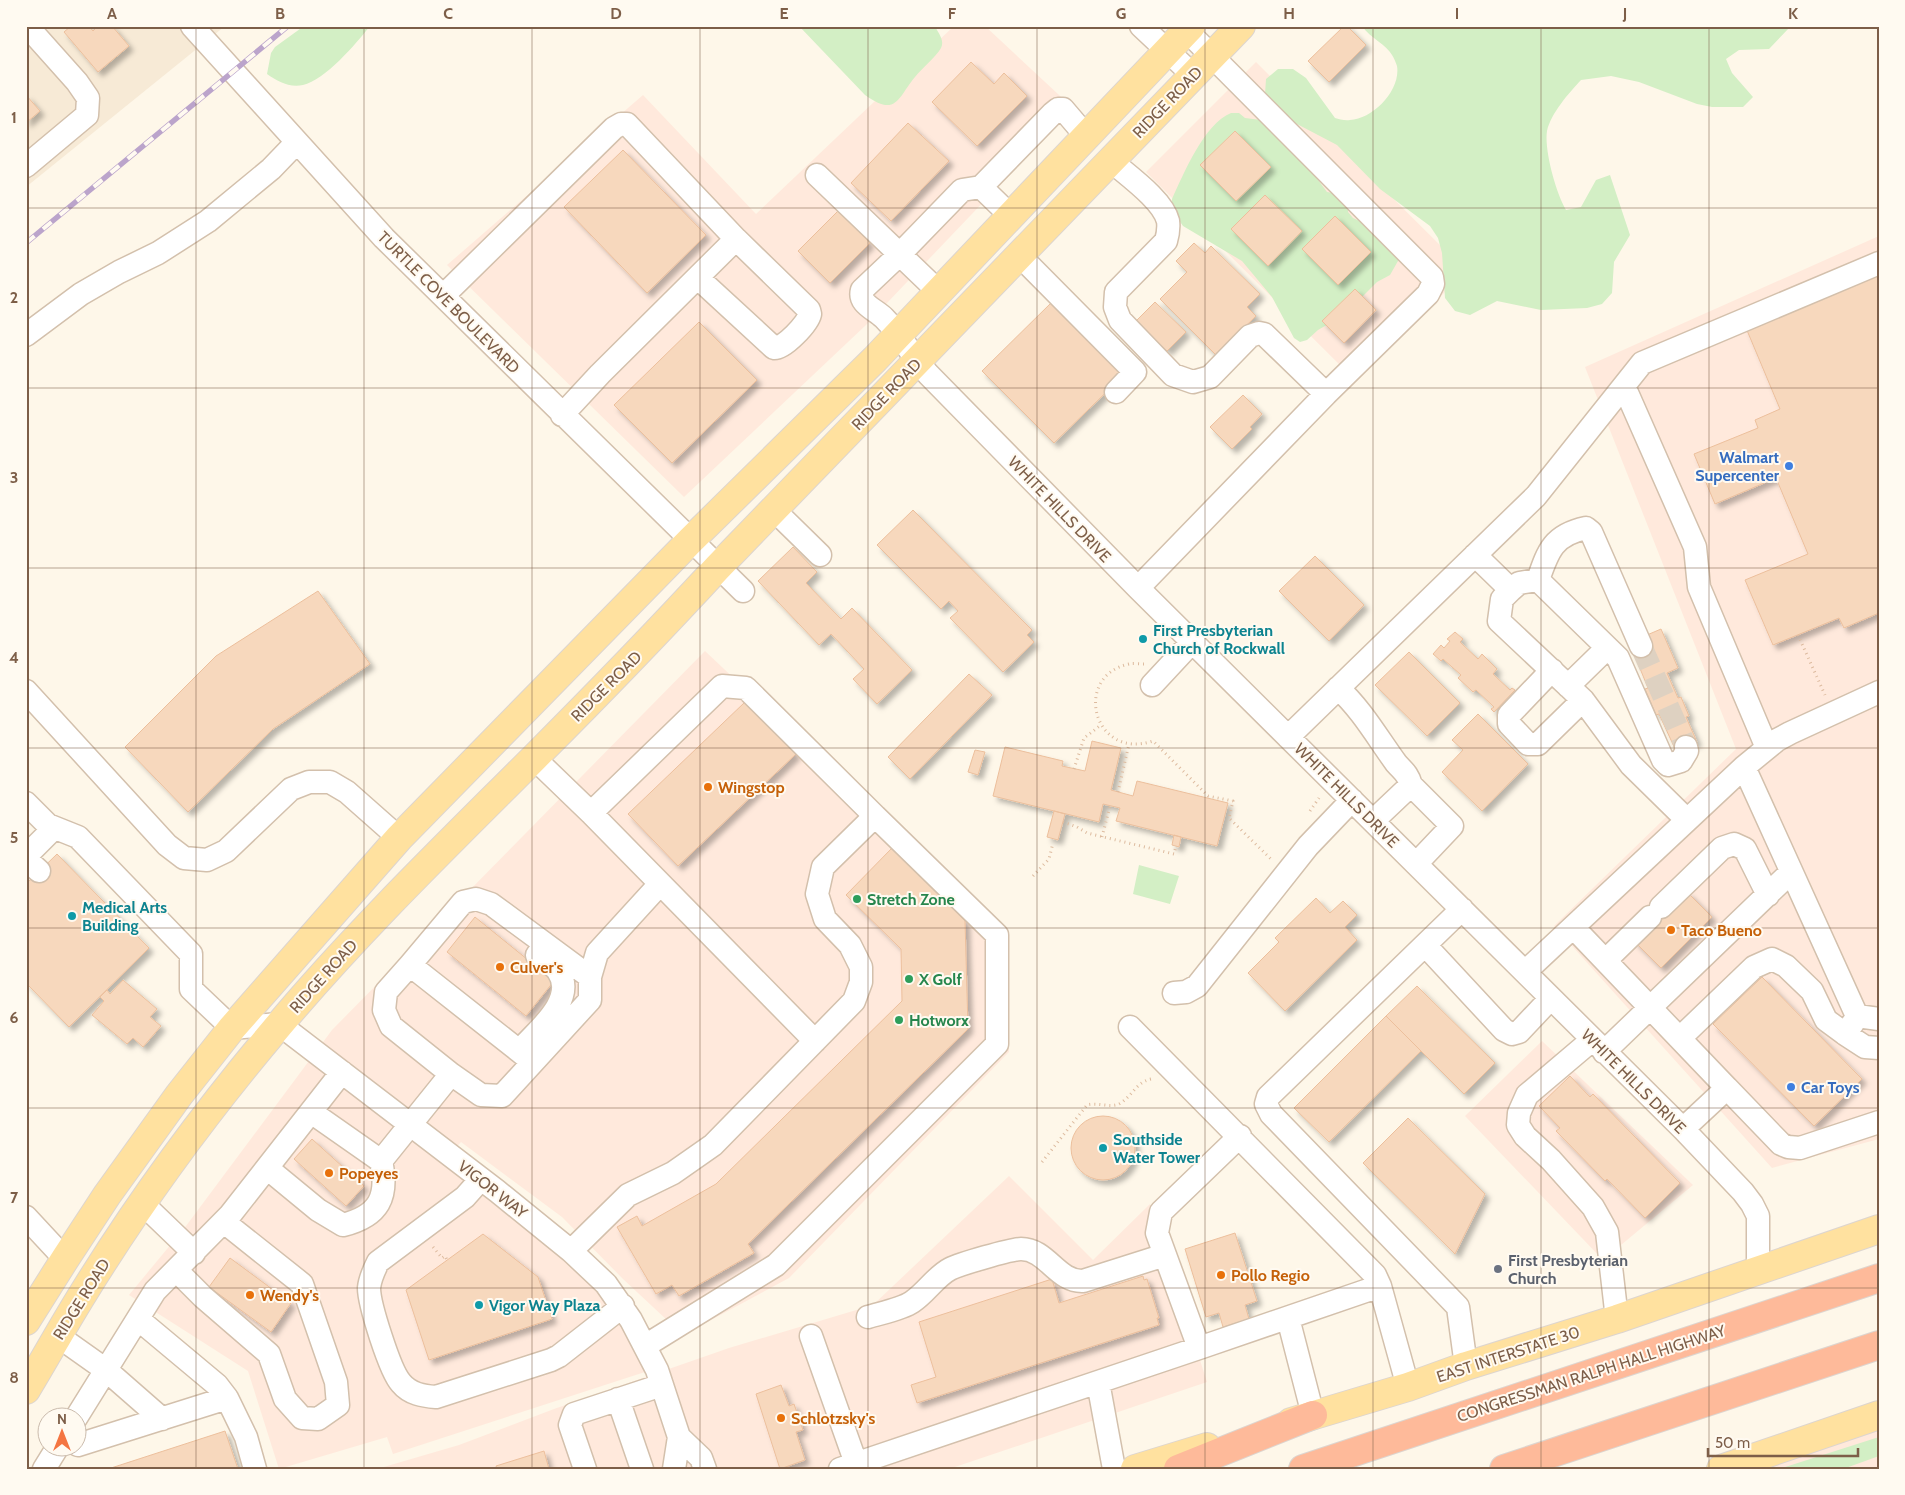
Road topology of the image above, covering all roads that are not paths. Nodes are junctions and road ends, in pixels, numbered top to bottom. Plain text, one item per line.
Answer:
1 (28, 26) edge
2 (192, 26) edge
3 (1141, 26) edge
4 (1241, 26) edge
5 (1189, 28) edge
6 (1168, 51) junction
7 (1212, 55) junction
8 (1193, 75) junction
9 (1086, 136) junction
10 (297, 142) junction
11 (1110, 160) junction
12 (26, 166) edge
13 (818, 175) dead end
14 (981, 187) junction
15 (1011, 216) junction
16 (736, 240) junction
17 (900, 254) junction
18 (1019, 256) junction
19 (1879, 263) edge
20 (698, 278) junction
21 (939, 292) junction
22 (443, 296) junction
23 (26, 335) edge
24 (899, 335) junction
25 (917, 362) junction
26 (1624, 386) junction
27 (1116, 392) dead end
28 (1326, 394) junction
29 (562, 415) junction
30 (774, 510) junction
31 (690, 540) junction
32 (820, 555) dead end
33 (1475, 555) junction
34 (718, 568) junction
35 (1538, 580) junction
36 (1138, 588) junction
37 (1511, 590) junction
38 (743, 591) dead end
39 (1192, 642) junction
40 (1641, 646) tunnel mouth
41 (1607, 648) junction
42 (1552, 670) junction
43 (1152, 675) road end
44 (1338, 688) junction
45 (26, 691) edge
46 (1879, 692) edge
47 (1575, 693) junction
48 (1288, 737) junction
49 (1686, 747) dead end
50 (1767, 748) junction
51 (534, 758) junction
52 (1744, 767) junction
53 (1411, 785) junction
54 (1352, 800) junction
55 (26, 803) edge
56 (591, 813) junction
57 (876, 816) junction
58 (1687, 820) junction
59 (1373, 821) junction
60 (54, 828) junction
61 (399, 838) junction
62 (31, 862) edge
63 (1416, 864) junction
64 (1791, 872) junction
65 (660, 884) junction
66 (1768, 895) junction
67 (1462, 909) junction
68 (509, 917) junction
69 (1573, 927) junction
70 (1425, 945) junction
71 (1606, 960) junction
72 (410, 965) junction
73 (1525, 972) junction
74 (590, 977) junction
75 (1174, 993) dead end
76 (1551, 998) junction
77 (1651, 1007) junction
78 (1860, 1023) edge
79 (279, 1024) junction
80 (1130, 1027) dead end
81 (232, 1028) junction
82 (1680, 1038) junction
83 (815, 1041) junction
84 (1598, 1046) junction
85 (1879, 1048) edge
86 (526, 1056) junction
87 (342, 1072) junction
88 (451, 1074) junction
89 (1727, 1088) junction
90 (311, 1112) junction
91 (1879, 1122) edge
92 (409, 1124) junction
93 (1683, 1129) junction
94 (1240, 1136) junction
95 (381, 1161) junction
96 (267, 1168) junction
97 (481, 1179) junction
98 (142, 1203) junction
99 (26, 1217) edge
100 (224, 1222) junction
101 (1879, 1229) edge
102 (572, 1252) junction
103 (194, 1253) junction
104 (1165, 1256) junction
105 (65, 1259) junction
106 (1758, 1270) junction
107 (177, 1271) junction
108 (1879, 1278) edge
109 (1380, 1286) junction
110 (623, 1306) junction
111 (868, 1317) dead end
112 (1288, 1318) junction
113 (138, 1319) junction
114 (1617, 1319) junction
115 (26, 1321) edge
116 (58, 1336) junction
117 (811, 1336) dead end
118 (1879, 1345) edge
119 (645, 1346) junction
120 (1200, 1348) junction
121 (1466, 1366) junction
122 (106, 1370) junction
123 (1098, 1382) junction
124 (662, 1385) junction
125 (1408, 1387) junction
126 (26, 1390) edge
127 (227, 1398) junction
128 (618, 1399) junction
129 (82, 1408) edge
130 (1313, 1415) junction
131 (1879, 1415) edge
132 (162, 1419) junction
133 (679, 1437) junction
134 (88, 1442) edge
135 (51, 1458) edge
136 (852, 1467) edge
137 (44, 1469) edge
138 (255, 1469) edge
139 (585, 1469) edge
140 (642, 1469) edge
141 (674, 1469) edge
142 (705, 1469) edge
143 (1114, 1469) edge
144 (1135, 1469) edge
145 (1178, 1469) edge
146 (1303, 1469) edge
147 (1504, 1469) edge
148 (1722, 1469) edge

1 - 12 street
2 - 10 street, TURTLE COVE BOULEVARD
3 - 6 street
4 - 7 main road, RIDGE ROAD
5 - 6 main road, RIDGE ROAD
5 - 7 street
6 - 8 street
6 - 9 main road, RIDGE ROAD
7 - 8 main road, RIDGE ROAD
7 - 28 street
8 - 11 main road, RIDGE ROAD
9 - 14 street
9 - 15 main road, RIDGE ROAD
10 - 22 street, TURTLE COVE BOULEVARD
10 - 23 street
11 - 18 main road, RIDGE ROAD
11 - 28 street
13 - 17 street
14 - 15 street
14 - 17 street
15 - 21 main road, RIDGE ROAD
16 - 20 street
16 - 20 street
16 - 22 street
17 - 21 street
17 - 24 street, WHITE HILLS DRIVE
18 - 25 main road, RIDGE ROAD
18 - 27 street
19 - 26 street
20 - 29 street
21 - 24 main road, RIDGE ROAD
22 - 29 street, TURTLE COVE BOULEVARD
24 - 25 street, WHITE HILLS DRIVE
24 - 31 main road, RIDGE ROAD
25 - 30 main road, RIDGE ROAD
25 - 36 street, WHITE HILLS DRIVE
26 - 33 street
26 - 50 street
28 - 36 street
29 - 31 street, TURTLE COVE BOULEVARD
30 - 32 street
30 - 34 main road, RIDGE ROAD
31 - 34 street, TURTLE COVE BOULEVARD
31 - 61 main road, RIDGE ROAD
33 - 37 street
33 - 44 street
34 - 38 street, TURTLE COVE BOULEVARD
34 - 51 main road, RIDGE ROAD
35 - 37 street
35 - 40 street
35 - 41 street
36 - 39 street, WHITE HILLS DRIVE
37 - 42 street
39 - 43 street
39 - 48 street, WHITE HILLS DRIVE
41 - 47 street
41 - 49 street
42 - 47 street
42 - 47 street
44 - 48 street
44 - 53 street
45 - 61 street
46 - 50 street
47 - 58 street
48 - 54 street, WHITE HILLS DRIVE
50 - 52 street
51 - 56 street
51 - 79 main road, RIDGE ROAD
52 - 58 street
52 - 64 street
53 - 59 street
53 - 63 street
54 - 59 street, WHITE HILLS DRIVE
54 - 75 street
55 - 60 street
56 - 57 street
56 - 65 street
57 - 83 street
57 - 119 street
58 - 69 street
59 - 63 street, WHITE HILLS DRIVE
60 - 62 street
60 - 81 street
61 - 81 main road, RIDGE ROAD
63 - 67 street, WHITE HILLS DRIVE
64 - 66 street
64 - 78 street
65 - 74 street
65 - 83 street
66 - 71 street
66 - 77 street
67 - 70 street
67 - 73 street, WHITE HILLS DRIVE
68 - 72 street
68 - 74 street
68 - 86 street
69 - 71 street
69 - 73 street
70 - 76 street
70 - 121 street
71 - 77 street
72 - 86 street
72 - 88 street
73 - 76 street, WHITE HILLS DRIVE
74 - 86 street
76 - 84 street, WHITE HILLS DRIVE
77 - 82 street
77 - 84 street
78 - 82 street
78 - 85 street
79 - 81 street
79 - 87 street, VIGOR WAY
79 - 98 main road, RIDGE ROAD
80 - 94 street
81 - 105 main road, RIDGE ROAD
82 - 89 street
83 - 102 street
84 - 93 street, WHITE HILLS DRIVE
84 - 114 street
86 - 88 street
87 - 90 street
87 - 92 street, VIGOR WAY
88 - 92 street
89 - 91 street
89 - 93 street
90 - 95 street
90 - 96 street
92 - 95 street
92 - 97 street, VIGOR WAY
93 - 106 street, WHITE HILLS DRIVE
94 - 104 street
94 - 109 street
95 - 96 street
96 - 100 street
97 - 102 street, VIGOR WAY
97 - 110 street
98 - 103 street
98 - 116 main road, RIDGE ROAD
99 - 105 street
100 - 103 street
100 - 107 street
101 - 106 main road, EAST INTERSTATE 30
102 - 110 street, VIGOR WAY
103 - 107 street
104 - 111 street
104 - 120 street
105 - 115 main road, RIDGE ROAD
106 - 114 main road, EAST INTERSTATE 30
107 - 113 street
108 - 146 highway, CONGRESSMAN RALPH HALL HIGHWAY
109 - 112 street
109 - 125 street
110 - 119 street, VIGOR WAY
112 - 120 street
112 - 130 street
113 - 122 street
113 - 127 street
114 - 121 main road, EAST INTERSTATE 30
116 - 122 street
116 - 126 main road, RIDGE ROAD
117 - 136 street
118 - 147 highway
119 - 124 street, VIGOR WAY
120 - 123 street
121 - 125 main road, EAST INTERSTATE 30
122 - 129 street
122 - 132 street
123 - 136 street
123 - 143 street
124 - 128 street
124 - 133 street, VIGOR WAY
125 - 130 main road, EAST INTERSTATE 30
127 - 132 street
127 - 138 street
128 - 139 street
128 - 140 street
130 - 144 main road, EAST INTERSTATE 30
130 - 145 highway
131 - 148 main road
132 - 134 street
133 - 141 street, VIGOR WAY
133 - 142 street, VIGOR WAY
135 - 137 street

